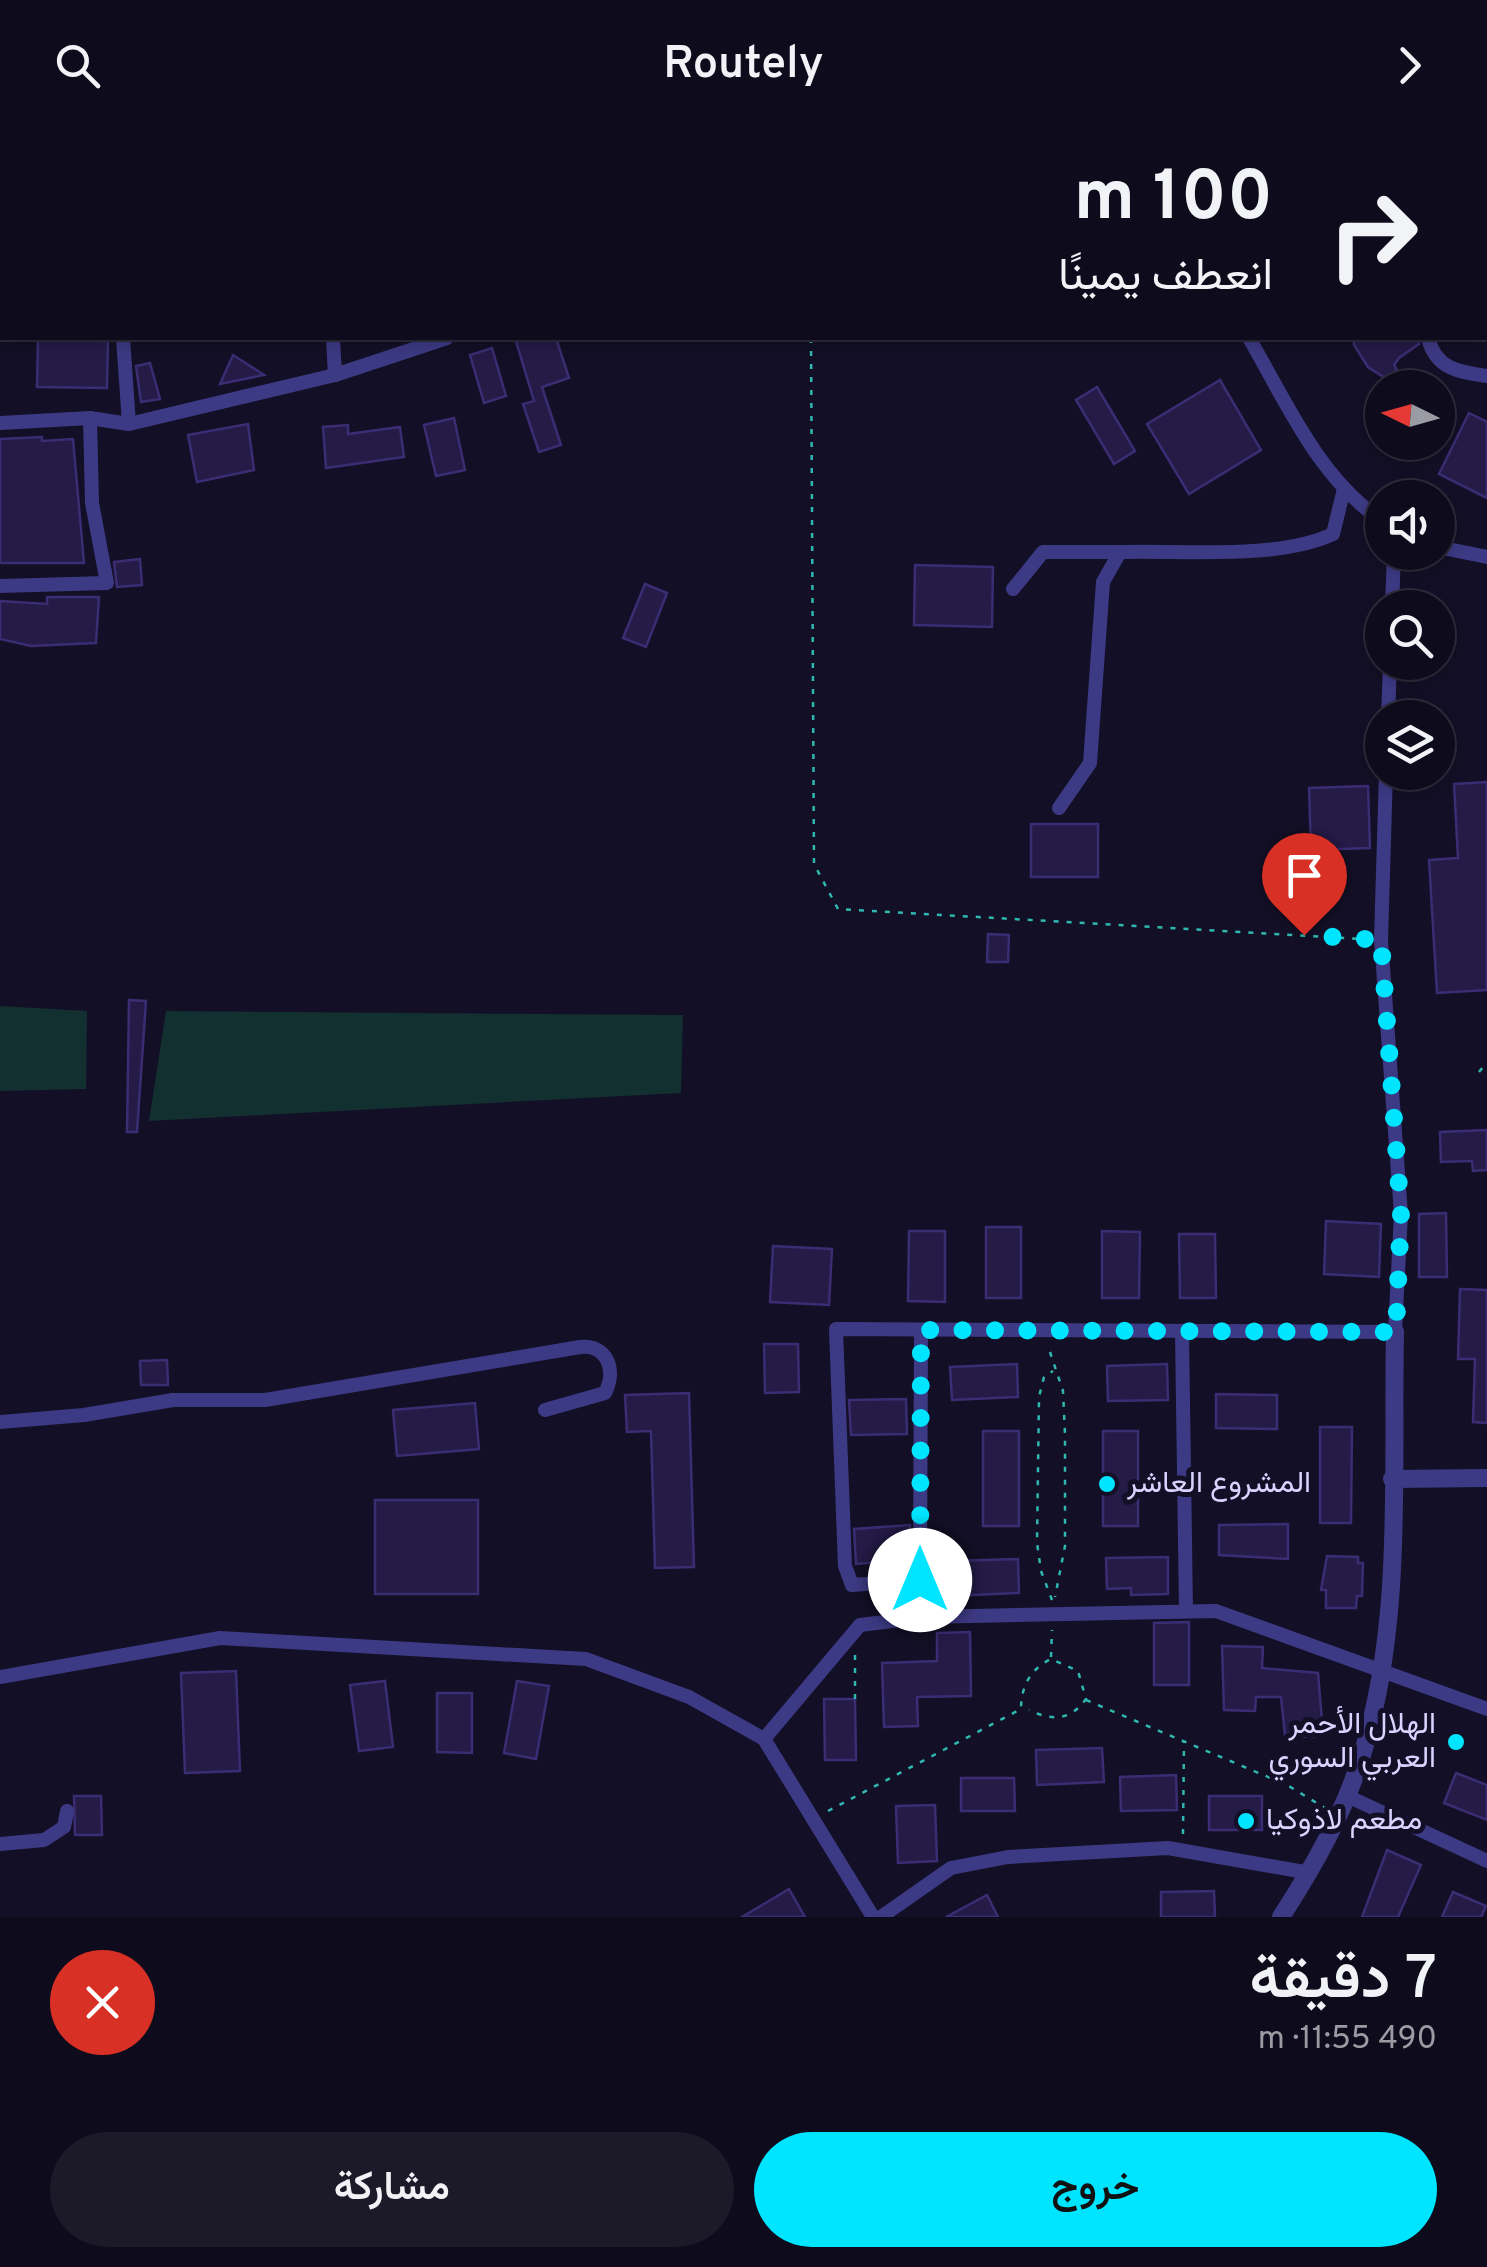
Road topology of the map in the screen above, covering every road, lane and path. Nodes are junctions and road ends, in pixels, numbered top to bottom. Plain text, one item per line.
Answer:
1 (123, 340) edge
2 (334, 340) edge
3 (441, 340) edge
4 (811, 340) edge
5 (1251, 340) edge
6 (1429, 340) edge
7 (335, 375) junction
8 (1487, 376) edge
9 (90, 418) junction
10 (0, 423) edge
11 (129, 424) junction
12 (1344, 489) junction
13 (1365, 506) edge
14 (1455, 551) edge
15 (1120, 552) junction
16 (1487, 557) edge
17 (0, 586) edge
18 (1013, 589) dead end
19 (1385, 790) edge
20 (1059, 808) dead end
21 (1381, 940) junction
22 (1487, 1062) edge
23 (1479, 1072) dead end
24 (921, 1330) junction
25 (1396, 1332) junction
26 (1182, 1334) junction
27 (1050, 1352) dead end
28 (1053, 1371) junction
29 (545, 1410) dead end
30 (0, 1422) edge
31 (1487, 1478) edge
32 (1392, 1480) junction
33 (920, 1580) junction
34 (1186, 1611) junction
35 (924, 1617) junction
36 (856, 1630) junction
37 (1382, 1672) junction
38 (0, 1677) edge
39 (855, 1699) dead end
40 (1086, 1700) junction
41 (1487, 1709) edge
42 (1029, 1710) dead end
43 (764, 1738) junction
44 (1184, 1741) junction
45 (1348, 1796) junction
46 (67, 1811) dead end
47 (1339, 1816) junction
48 (813, 1819) junction
49 (0, 1844) edge
50 (1182, 1844) dead end
51 (1487, 1861) edge
52 (1310, 1873) junction
53 (873, 1917) edge
54 (881, 1917) edge
55 (1280, 1917) edge

1 - 11 street
2 - 7 street
3 - 7 street
4 - 21 path
5 - 12 street
6 - 8 street
7 - 11 street
9 - 10 street
9 - 11 street
9 - 17 street
12 - 13 street
12 - 15 street
14 - 16 street
15 - 18 street
15 - 20 street
19 - 21 street
21 - 25 street
22 - 23 path
24 - 26 street
24 - 33 street
24 - 33 street
25 - 26 street
25 - 32 street
26 - 34 street
27 - 28 path
28 - 28 path
29 - 30 street
31 - 32 street
32 - 37 street
33 - 35 street
34 - 35 street
34 - 37 street
35 - 36 street
36 - 39 path
36 - 43 street
37 - 41 street
37 - 45 street
38 - 43 street
40 - 42 path
40 - 44 path
40 - 48 path
43 - 48 street
44 - 47 path
44 - 50 path
45 - 47 street
45 - 51 street
46 - 49 street
47 - 52 street
48 - 53 street
52 - 54 street
52 - 55 street

